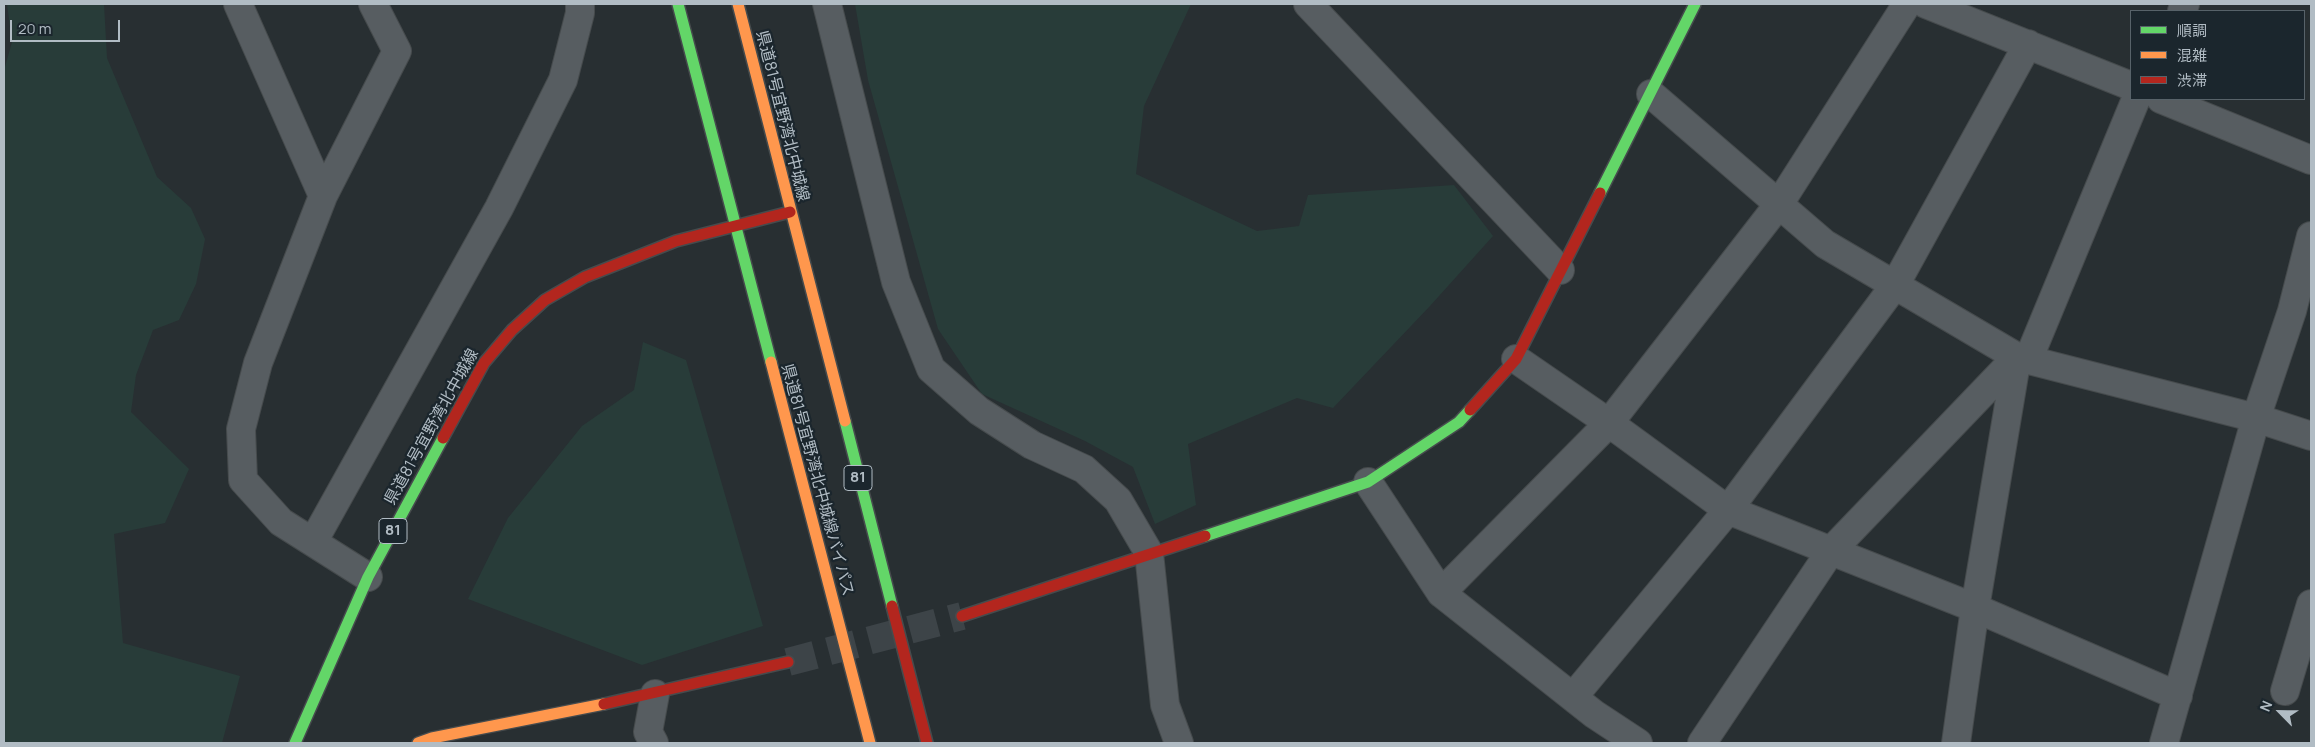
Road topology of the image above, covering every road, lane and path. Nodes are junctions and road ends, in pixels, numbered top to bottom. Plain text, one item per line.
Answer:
1 (238, 4) edge
2 (373, 4) edge
3 (580, 4) edge
4 (678, 4) edge
5 (738, 4) edge
6 (827, 4) edge
7 (1308, 4) edge
8 (1695, 4) edge
9 (1907, 4) edge
10 (1926, 4) edge
11 (2028, 44) junction
12 (2130, 86) edge
13 (1651, 94) junction
14 (2136, 100) edge
15 (2163, 100) edge
16 (2311, 160) edge
17 (323, 196) junction
18 (1779, 204) junction
19 (790, 212) junction
20 (736, 225) junction
21 (2311, 236) edge
22 (1560, 270) junction
23 (1895, 285) junction
24 (2023, 358) junction
25 (1516, 359) junction
26 (2256, 418) junction
27 (1609, 423) junction
28 (2311, 436) edge
29 (1368, 482) junction
30 (1728, 510) junction
31 (313, 542) junction
32 (1830, 552) junction
33 (1150, 553) junction
34 (368, 577) junction
35 (1441, 593) junction
36 (2311, 604) edge
37 (1975, 608) junction
38 (962, 616) tunnel mouth
39 (788, 662) tunnel mouth
40 (2285, 691) dead end
41 (655, 694) junction
42 (2178, 696) junction
43 (1573, 697) junction
44 (295, 743) edge
45 (418, 743) edge
46 (654, 743) edge
47 (870, 743) edge
48 (927, 743) edge
49 (1179, 743) edge
50 (1638, 743) edge
51 (1702, 743) edge
52 (1956, 743) edge
53 (2164, 743) edge

1 - 17 street
2 - 17 street
3 - 31 street
4 - 20 main road
5 - 19 main road, 県道81号宜野湾北中城線 / 81
6 - 33 street
7 - 22 street
8 - 13 main road
9 - 18 street
10 - 11 street
11 - 12 street
11 - 23 street
13 - 18 street
13 - 22 main road
14 - 24 street
15 - 16 street
17 - 31 street
18 - 23 street
18 - 27 street
19 - 20 main road, 県道81号宜野湾北中城線 / 81
19 - 48 main road, 81
20 - 34 main road, 県道81号宜野湾北中城線 / 81
20 - 47 main road, 県道81号宜野湾北中城線バイパス
21 - 26 street
22 - 25 main road
23 - 24 street
23 - 30 street
24 - 26 street
24 - 32 street
24 - 37 street
25 - 27 street
25 - 29 main road
26 - 28 street
26 - 42 street
27 - 30 street
27 - 35 street
29 - 33 main road
29 - 35 street
30 - 32 street
30 - 43 street
31 - 34 street
32 - 37 street
32 - 51 street
33 - 38 main road
33 - 49 street
34 - 44 main road, 県道81号宜野湾北中城線 / 81
35 - 43 street
36 - 40 street
37 - 42 street
37 - 52 street
39 - 41 main road
41 - 45 main road
41 - 46 street
42 - 53 street
43 - 50 street

